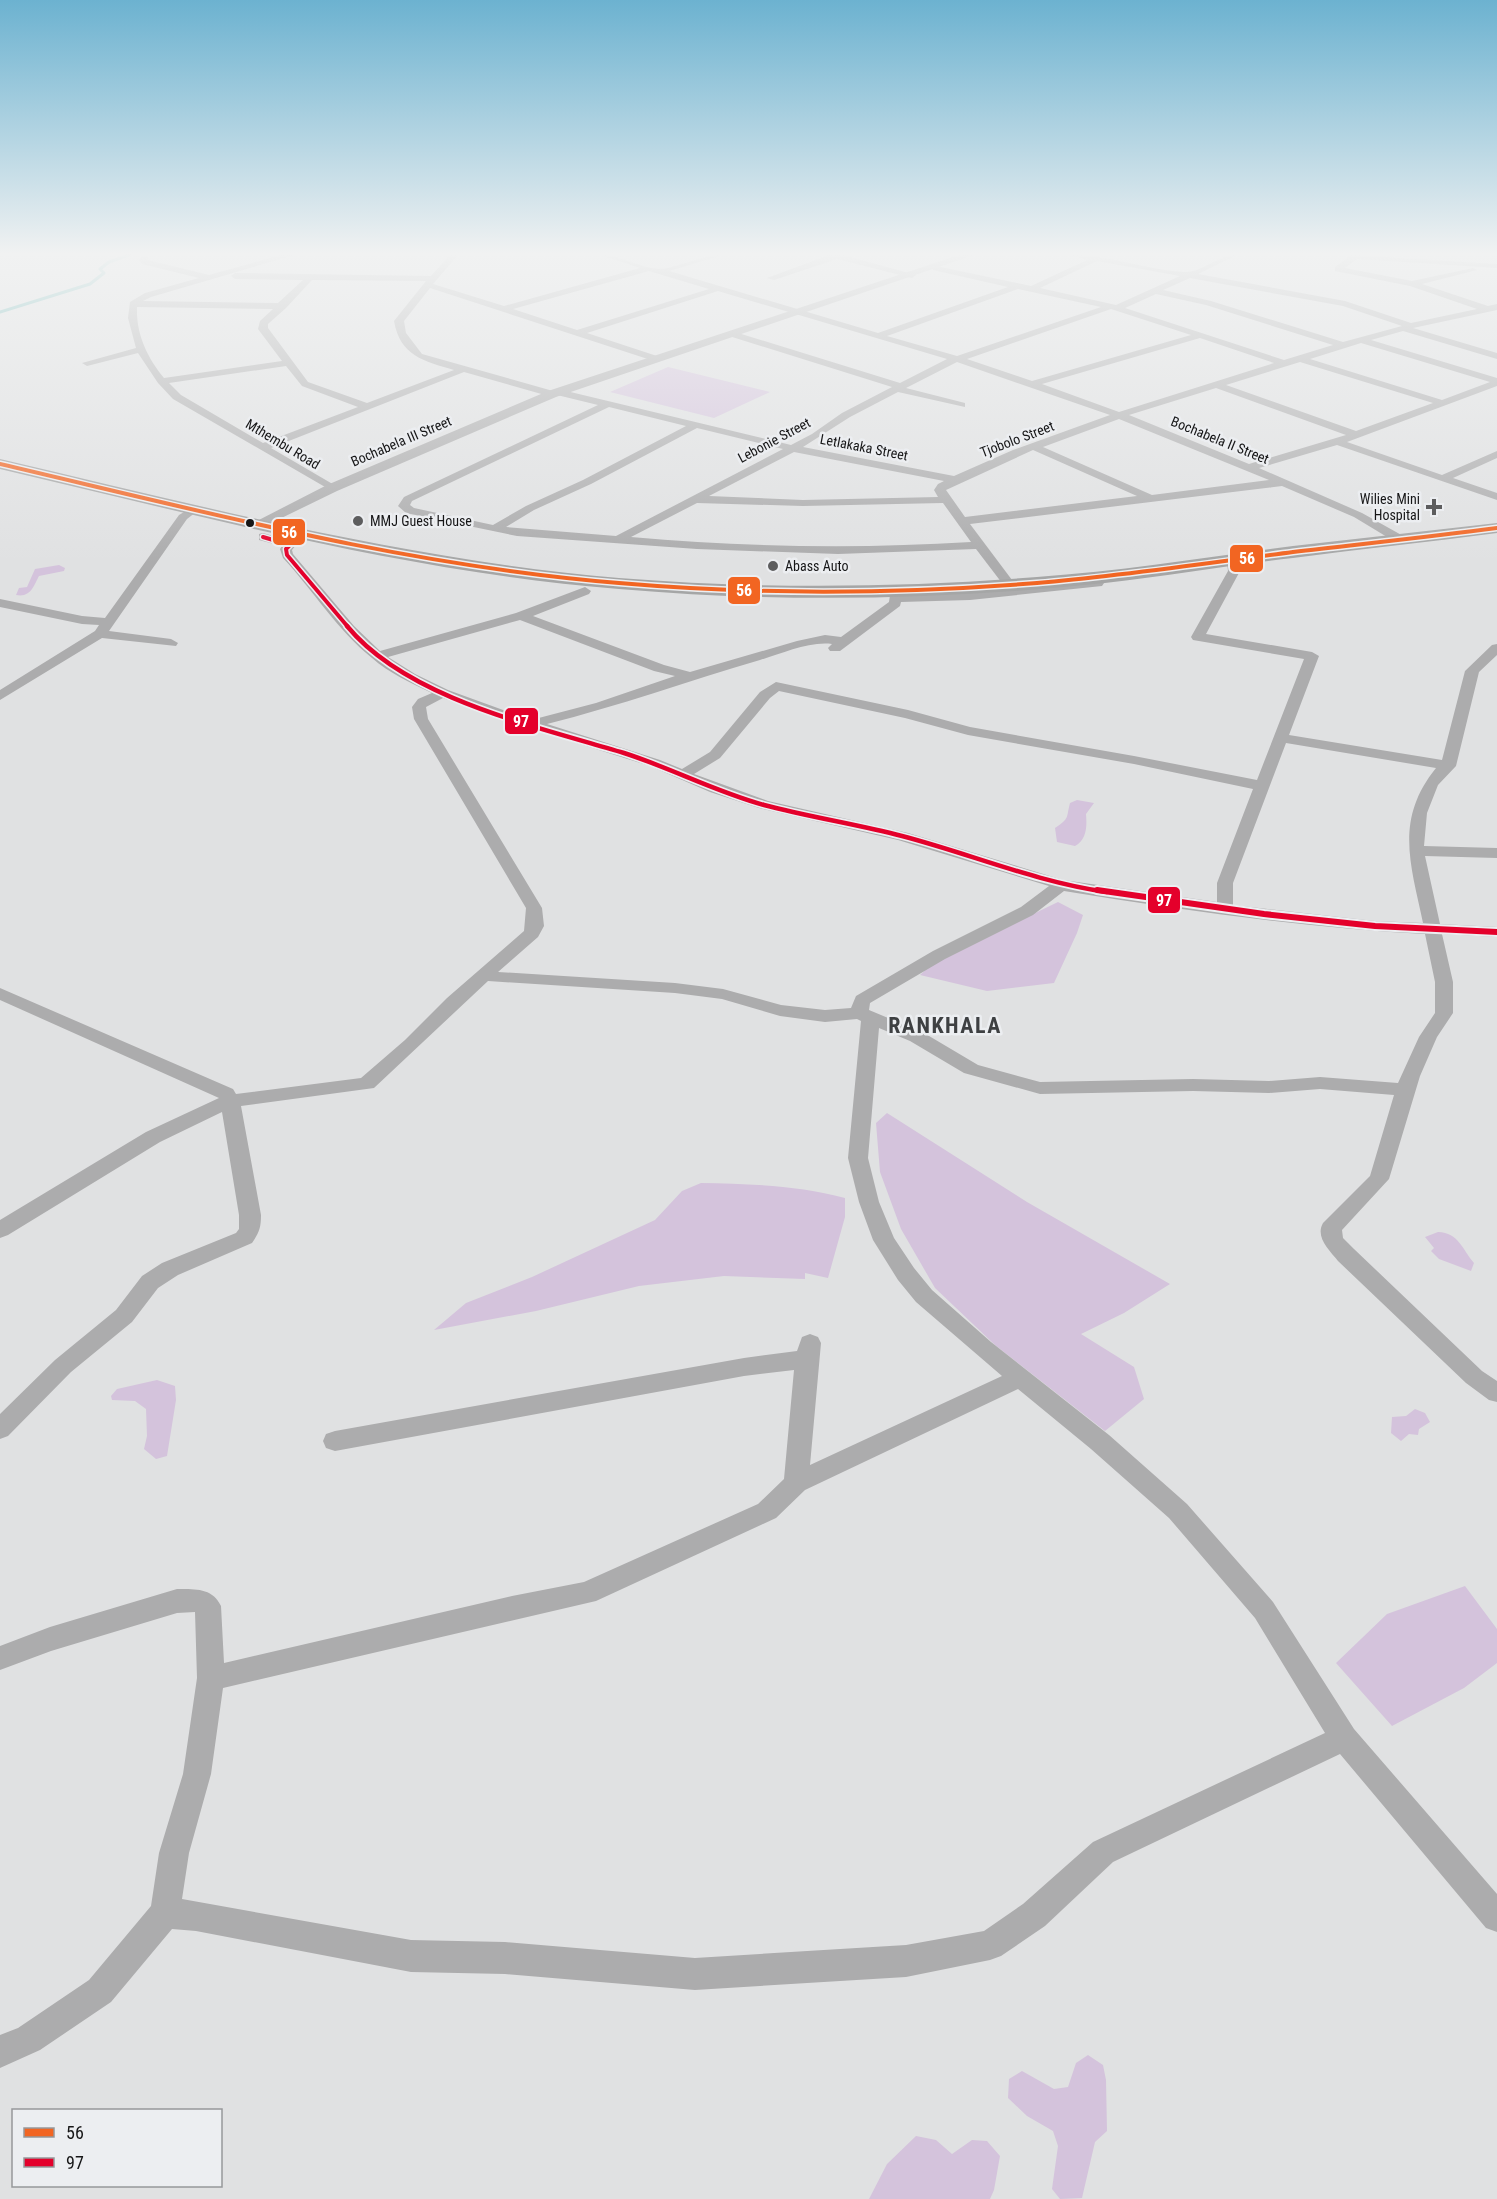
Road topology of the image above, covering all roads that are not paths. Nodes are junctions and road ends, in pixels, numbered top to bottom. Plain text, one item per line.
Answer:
1 (109, 358) edge
2 (144, 358) edge
3 (285, 358) edge
4 (425, 358) edge
5 (653, 358) edge
6 (661, 358) edge
7 (806, 358) edge
8 (954, 358) edge
9 (963, 358) edge
10 (1123, 358) edge
11 (1268, 358) edge
12 (1298, 358) joint
13 (1419, 358) edge
14 (657, 359) junction
15 (959, 359) junction
16 (87, 363) dead end
17 (288, 363) junction
18 (1284, 363) junction
19 (464, 369) junction
20 (161, 381) junction
21 (1497, 382) edge
22 (1031, 384) junction
23 (1217, 385) junction
24 (898, 387) junction
25 (555, 393) junction
26 (1442, 403) junction
27 (607, 404) junction
28 (961, 405) dead end
29 (366, 406) junction
30 (1119, 415) junction
31 (695, 425) junction
32 (1356, 435) junction
33 (1336, 442) junction
34 (263, 447) junction
35 (1034, 447) junction
36 (792, 448) junction
37 (1497, 454) edge
38 (0, 464) edge
39 (1248, 468) junction
40 (1444, 478) junction
41 (954, 480) junction
42 (1283, 482) junction
43 (332, 488) junction
44 (1497, 497) edge
45 (693, 499) junction
46 (1152, 499) junction
47 (946, 500) junction
48 (194, 509) junction
49 (963, 521) junction
50 (1374, 523) junction
51 (496, 528) junction
52 (1497, 528) edge
53 (260, 531) junction
54 (1440, 535) junction
55 (287, 538) junction
56 (618, 539) junction
57 (1401, 540) junction
58 (980, 545) junction
59 (1362, 545) junction
60 (1233, 561) junction
61 (1102, 577) junction
62 (1009, 584) junction
63 (585, 591) dead end
64 (0, 603) edge
65 (521, 616) junction
66 (110, 622) junction
67 (100, 634) junction
68 (844, 642) junction
69 (171, 644) dead end
70 (1497, 648) edge
71 (831, 652) dead end
72 (377, 656) junction
73 (690, 676) junction
74 (443, 693) junction
75 (0, 696) edge
76 (531, 724) junction
77 (1283, 738) junction
78 (1448, 766) junction
79 (684, 775) junction
80 (1262, 786) junction
81 (1416, 852) junction
82 (1497, 853) edge
83 (1061, 885) junction
84 (1225, 908) junction
85 (1434, 929) junction
86 (1497, 932) edge
87 (484, 975) junction
88 (0, 993) edge
89 (865, 1015) junction
90 (1405, 1090) junction
91 (230, 1101) junction
92 (0, 1230) edge
93 (1020, 1378) junction
94 (1497, 1393) edge
95 (0, 1429) edge
96 (335, 1441) dead end
97 (796, 1483) junction
98 (0, 1658) edge
99 (211, 1678) junction
100 (1344, 1738) junction
101 (165, 1913) junction
102 (1497, 1917) edge
103 (0, 2052) edge

1 - 16 street
2 - 20 street, Mthembu Road
3 - 17 street
4 - 19 street, Letlakaka Street
5 - 14 street
6 - 14 street, Bochabela III Street
7 - 24 street
8 - 15 street, Bochabela II Street
9 - 15 street, Lebonie Street
10 - 22 street
11 - 18 street
12 - 18 street, Tjobolo Street
12 - 26 street
13 - 21 street
14 - 25 street, Bochabela III Street
15 - 22 street, Bochabela II Street
15 - 24 street, Lebonie Street
17 - 20 street
17 - 29 street
18 - 23 street, Tjobolo Street
19 - 25 street, Letlakaka Street
19 - 29 street
20 - 34 street, Mthembu Road
21 - 26 street
22 - 30 street, Bochabela II Street
23 - 30 street, Tjobolo Street
23 - 32 street
24 - 28 street
24 - 36 street, Lebonie Street
25 - 27 street, Letlakaka Street
25 - 43 street, Bochabela III Street
26 - 32 street
27 - 31 street, Letlakaka Street
27 - 51 street
29 - 34 street
30 - 35 street, Tjobolo Street
30 - 39 street, Bochabela II Street
31 - 36 street, Letlakaka Street
31 - 51 street
32 - 33 street
33 - 39 street
33 - 40 street
34 - 43 street, Mthembu Road
35 - 41 street, Tjobolo Street
35 - 46 street
36 - 41 street, Letlakaka Street
36 - 45 street, Lebonie Street
37 - 40 street
38 - 48 main road
39 - 42 street, Bochabela II Street
40 - 44 street
41 - 47 street
42 - 46 street
42 - 50 street, Bochabela II Street
43 - 53 street, Bochabela III Street
45 - 47 street
45 - 56 street, Lebonie Street
46 - 49 street
47 - 49 street
48 - 53 main road
48 - 66 street
49 - 58 street
50 - 54 street, Bochabela II Street
50 - 57 street, Bochabela II Street
50 - 59 street
51 - 56 street
52 - 54 main road
53 - 55 main road
54 - 57 main road
55 - 62 main road
55 - 72 street
56 - 58 street
57 - 59 main road
58 - 62 street
59 - 60 main road
60 - 61 main road
60 - 77 street
61 - 62 main road
61 - 68 street
63 - 65 street
64 - 66 street
65 - 72 street
65 - 73 street
66 - 67 street
67 - 69 street
67 - 75 street
68 - 71 street
68 - 73 street
70 - 78 street
72 - 74 street
73 - 76 street
74 - 76 street
74 - 87 street
76 - 79 street
77 - 78 street
77 - 80 street
78 - 81 street
79 - 80 street
79 - 83 street
80 - 84 street
81 - 82 street
81 - 85 street
83 - 84 street
83 - 89 street
84 - 85 street
85 - 86 street
85 - 90 street
87 - 89 street
87 - 91 street
88 - 91 street
89 - 90 street
89 - 93 street
90 - 94 street
91 - 92 street
91 - 95 street
93 - 97 street
93 - 100 street
96 - 97 street
97 - 99 street
98 - 99 street
99 - 101 street
100 - 101 street
100 - 102 street
101 - 103 street

